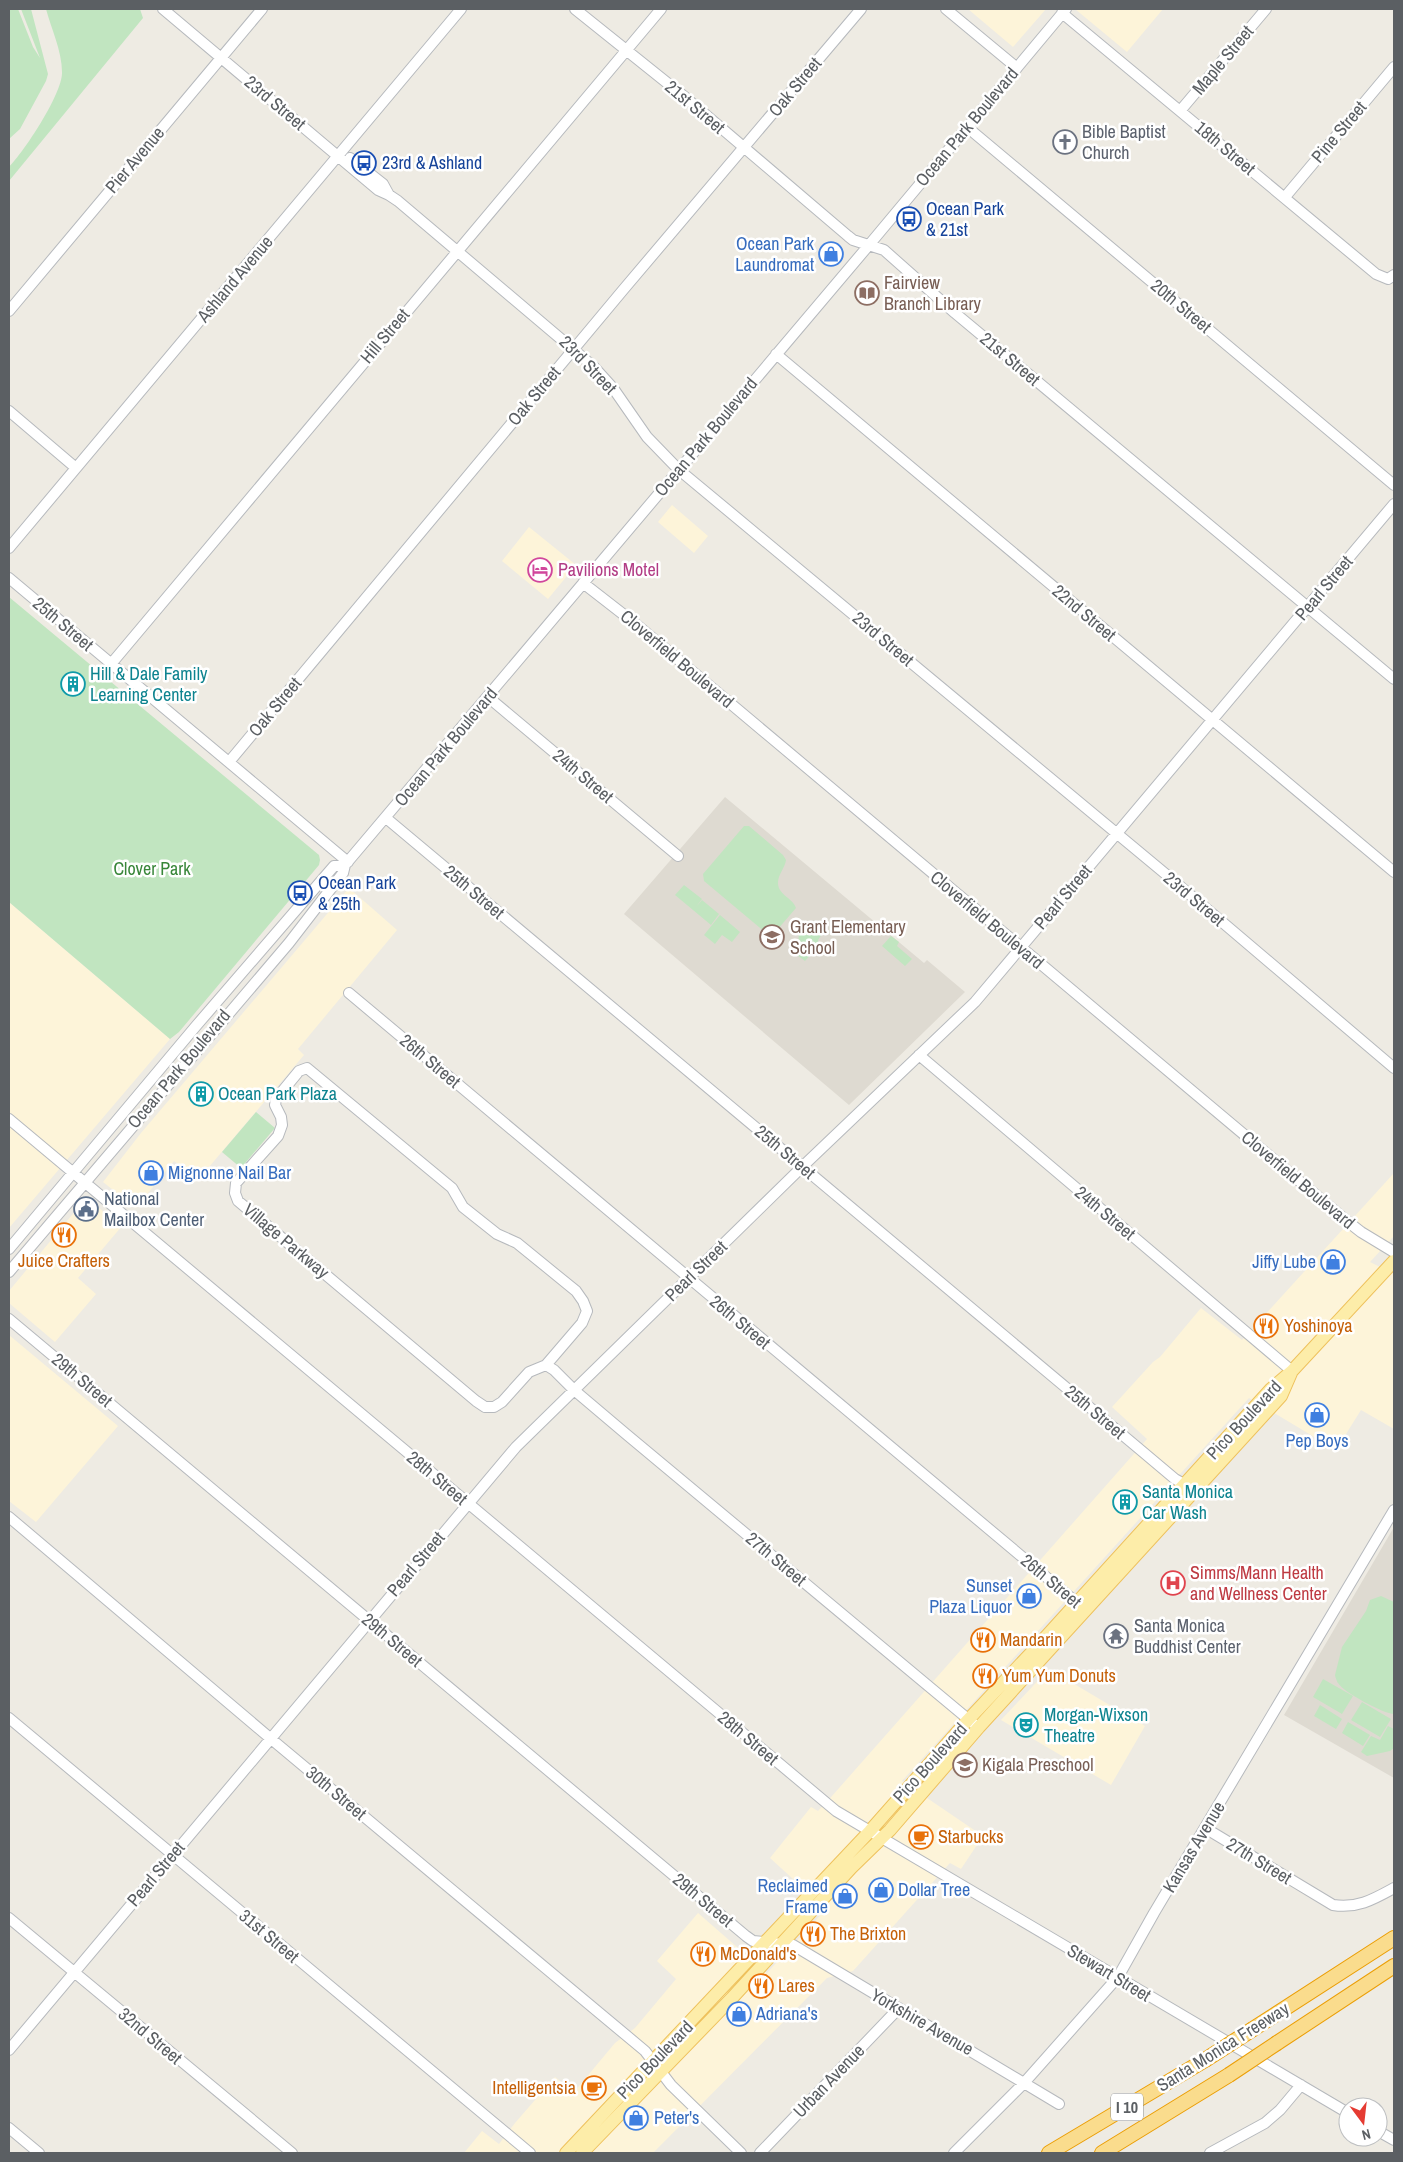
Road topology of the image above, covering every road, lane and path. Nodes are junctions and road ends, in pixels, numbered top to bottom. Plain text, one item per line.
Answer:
1 (163, 9) edge
2 (173, 9) edge
3 (262, 9) edge
4 (461, 9) edge
5 (575, 9) edge
6 (661, 9) edge
7 (861, 9) edge
8 (946, 9) edge
9 (1266, 9) edge
10 (1064, 11) edge
11 (626, 50) junction
12 (223, 55) junction
13 (1394, 67) edge
14 (1017, 68) junction
15 (1180, 111) junction
16 (967, 127) junction
17 (744, 148) junction
18 (340, 154) junction
19 (1284, 197) junction
20 (869, 245) junction
21 (457, 251) junction
22 (1391, 277) edge
23 (9, 311) edge
24 (574, 348) junction
25 (776, 354) junction
26 (9, 411) edge
27 (76, 468) junction
28 (678, 469) junction
29 (1394, 485) edge
30 (1394, 504) edge
31 (9, 548) edge
32 (9, 578) edge
33 (583, 583) junction
34 (1308, 607) junction
35 (111, 664) junction
36 (1394, 679) edge
37 (488, 697) junction
38 (1212, 720) junction
39 (228, 762) junction
40 (386, 818) junction
41 (1116, 834) junction
42 (678, 856) dead end
43 (347, 863) junction
44 (1394, 872) edge
45 (1020, 947) junction
46 (349, 993) dead end
47 (919, 1055) junction
48 (1394, 1068) edge
49 (9, 1119) edge
50 (802, 1166) junction
51 (73, 1174) junction
52 (84, 1183) junction
53 (9, 1250) edge
54 (1394, 1252) edge
55 (1394, 1261) edge
56 (9, 1272) edge
57 (689, 1278) junction
58 (9, 1319) edge
59 (546, 1365) junction
60 (1292, 1371) junction
61 (574, 1390) junction
62 (1184, 1484) junction
63 (1198, 1487) junction
64 (468, 1504) junction
65 (1394, 1510) edge
66 (9, 1517) edge
67 (1142, 1540) junction
68 (1081, 1607) junction
69 (369, 1620) junction
70 (9, 1718) edge
71 (973, 1724) junction
72 (270, 1738) junction
73 (1205, 1828) junction
74 (870, 1830) junction
75 (882, 1838) junction
76 (172, 1856) junction
77 (1394, 1888) edge
78 (9, 1918) edge
79 (1394, 1938) edge
80 (767, 1941) junction
81 (783, 1943) junction
82 (1394, 1966) edge
83 (74, 1972) junction
84 (1118, 1977) junction
85 (899, 2008) junction
86 (9, 2050) edge
87 (657, 2067) junction
88 (1024, 2083) junction
89 (1300, 2085) junction
90 (1059, 2104) dead end
91 (1338, 2107) edge
92 (9, 2128) edge
93 (39, 2153) edge
94 (292, 2153) edge
95 (530, 2153) edge
96 (566, 2153) edge
97 (582, 2153) edge
98 (741, 2153) edge
99 (760, 2153) edge
100 (954, 2153) edge
101 (1049, 2153) edge
102 (1102, 2153) edge
103 (1210, 2153) edge

1 - 12 street, 23rd Street
2 - 12 street, 23rd Street
3 - 12 street, Pier Avenue
4 - 18 street, Ashland Avenue
5 - 11 street, 21st Street
6 - 11 street, Hill Street
7 - 17 street, Oak Street
8 - 14 street
9 - 15 street, Maple Street
10 - 14 street, Ocean Park Boulevard
10 - 15 street, 18th Street
11 - 17 street, 21st Street
11 - 21 street, Hill Street
12 - 18 street, 23rd Street
12 - 23 street, Pier Avenue
13 - 19 street, Pine Street
14 - 16 street, Ocean Park Boulevard
15 - 19 street, 18th Street
16 - 20 street, Ocean Park Boulevard
16 - 29 street, 20th Street
17 - 20 street, 21st Street
17 - 24 street, Oak Street
18 - 21 street, 23rd Street
18 - 27 street, Ashland Avenue
19 - 22 street, 18th Street
20 - 25 street, Ocean Park Boulevard
20 - 34 street, 21st Street
21 - 24 street, 23rd Street
21 - 35 street, Hill Street
24 - 28 street, 23rd Street
24 - 39 street, Oak Street
25 - 28 street, Ocean Park Boulevard
25 - 38 street, 22nd Street
26 - 27 street
27 - 31 street, Ashland Avenue
28 - 33 street, Ocean Park Boulevard
28 - 41 street, 23rd Street
30 - 34 street, Pearl Street
32 - 35 street, 25th Street
33 - 37 street, Ocean Park Boulevard
33 - 45 street, Cloverfield Boulevard
34 - 36 street, 21st Street
34 - 38 street, Pearl Street
35 - 39 street, 25th Street
37 - 40 street, Ocean Park Boulevard
37 - 42 street, 24th Street
38 - 41 street, Pearl Street
38 - 44 street, 22nd Street
39 - 43 street, 25th Street
40 - 43 street, Ocean Park Boulevard
40 - 50 street, 25th Street
41 - 45 street, Pearl Street
41 - 48 street, 23rd Street
43 - 51 street, Ocean Park Boulevard
43 - 52 street, Ocean Park Boulevard
45 - 47 street, Pearl Street
45 - 54 street, Cloverfield Boulevard
46 - 57 street, 26th Street
47 - 50 street, Pearl Street
47 - 60 street, 24th Street
49 - 51 street, 28th Street
50 - 57 street, Pearl Street
50 - 62 street, 25th Street
51 - 52 street, 28th Street
51 - 53 street, Ocean Park Boulevard
52 - 56 street, Ocean Park Boulevard
52 - 64 street, 28th Street
55 - 60 main road, Pico Boulevard
57 - 61 street, Pearl Street
57 - 68 street, 26th Street
58 - 69 street, 29th Street
59 - 59 street, Village Parkway
59 - 61 street, 27th Street
60 - 62 main road, Pico Boulevard
60 - 63 main road, Pico Boulevard
61 - 64 street, Pearl Street
61 - 71 street, 27th Street
62 - 63 main road
62 - 67 main road, Pico Boulevard
63 - 67 main road, Pico Boulevard
64 - 69 street, Pearl Street
64 - 74 street, 28th Street
65 - 73 street, Kansas Avenue
66 - 72 street, 30th Street
67 - 68 main road, Pico Boulevard
68 - 71 main road, Pico Boulevard
69 - 72 street, Pearl Street
69 - 80 street, 29th Street
70 - 76 street, 31st Street
71 - 74 main road, Pico Boulevard
71 - 75 main road, Pico Boulevard
72 - 76 street, Pearl Street
72 - 87 street, 30th Street
73 - 77 street, 27th Street
73 - 84 street, Kansas Avenue
74 - 75 street, Stewart Street
74 - 80 main road, Pico Boulevard
75 - 81 main road, Pico Boulevard
75 - 84 street, Stewart Street
76 - 83 street, Pearl Street
76 - 95 street, 31st Street
78 - 83 street, 32nd Street
79 - 101 highway, Santa Monica Freeway / I 10, bridge
80 - 81 street, 29th Street
80 - 87 main road, Pico Boulevard
81 - 85 street, Yorkshire Avenue
81 - 87 main road, Pico Boulevard
82 - 102 highway, Santa Monica Freeway / I 10, bridge
83 - 86 street, Pearl Street
83 - 94 street, 32nd Street
84 - 88 street, Kansas Avenue
84 - 89 street, Stewart Street
85 - 88 street, Yorkshire Avenue
85 - 99 street, Urban Avenue
87 - 96 main road, Pico Boulevard
87 - 97 main road, Pico Boulevard
87 - 98 street, 30th Street
88 - 90 street, Yorkshire Avenue
88 - 100 street, Kansas Avenue
89 - 91 street, Stewart Street
89 - 103 street
92 - 93 street

